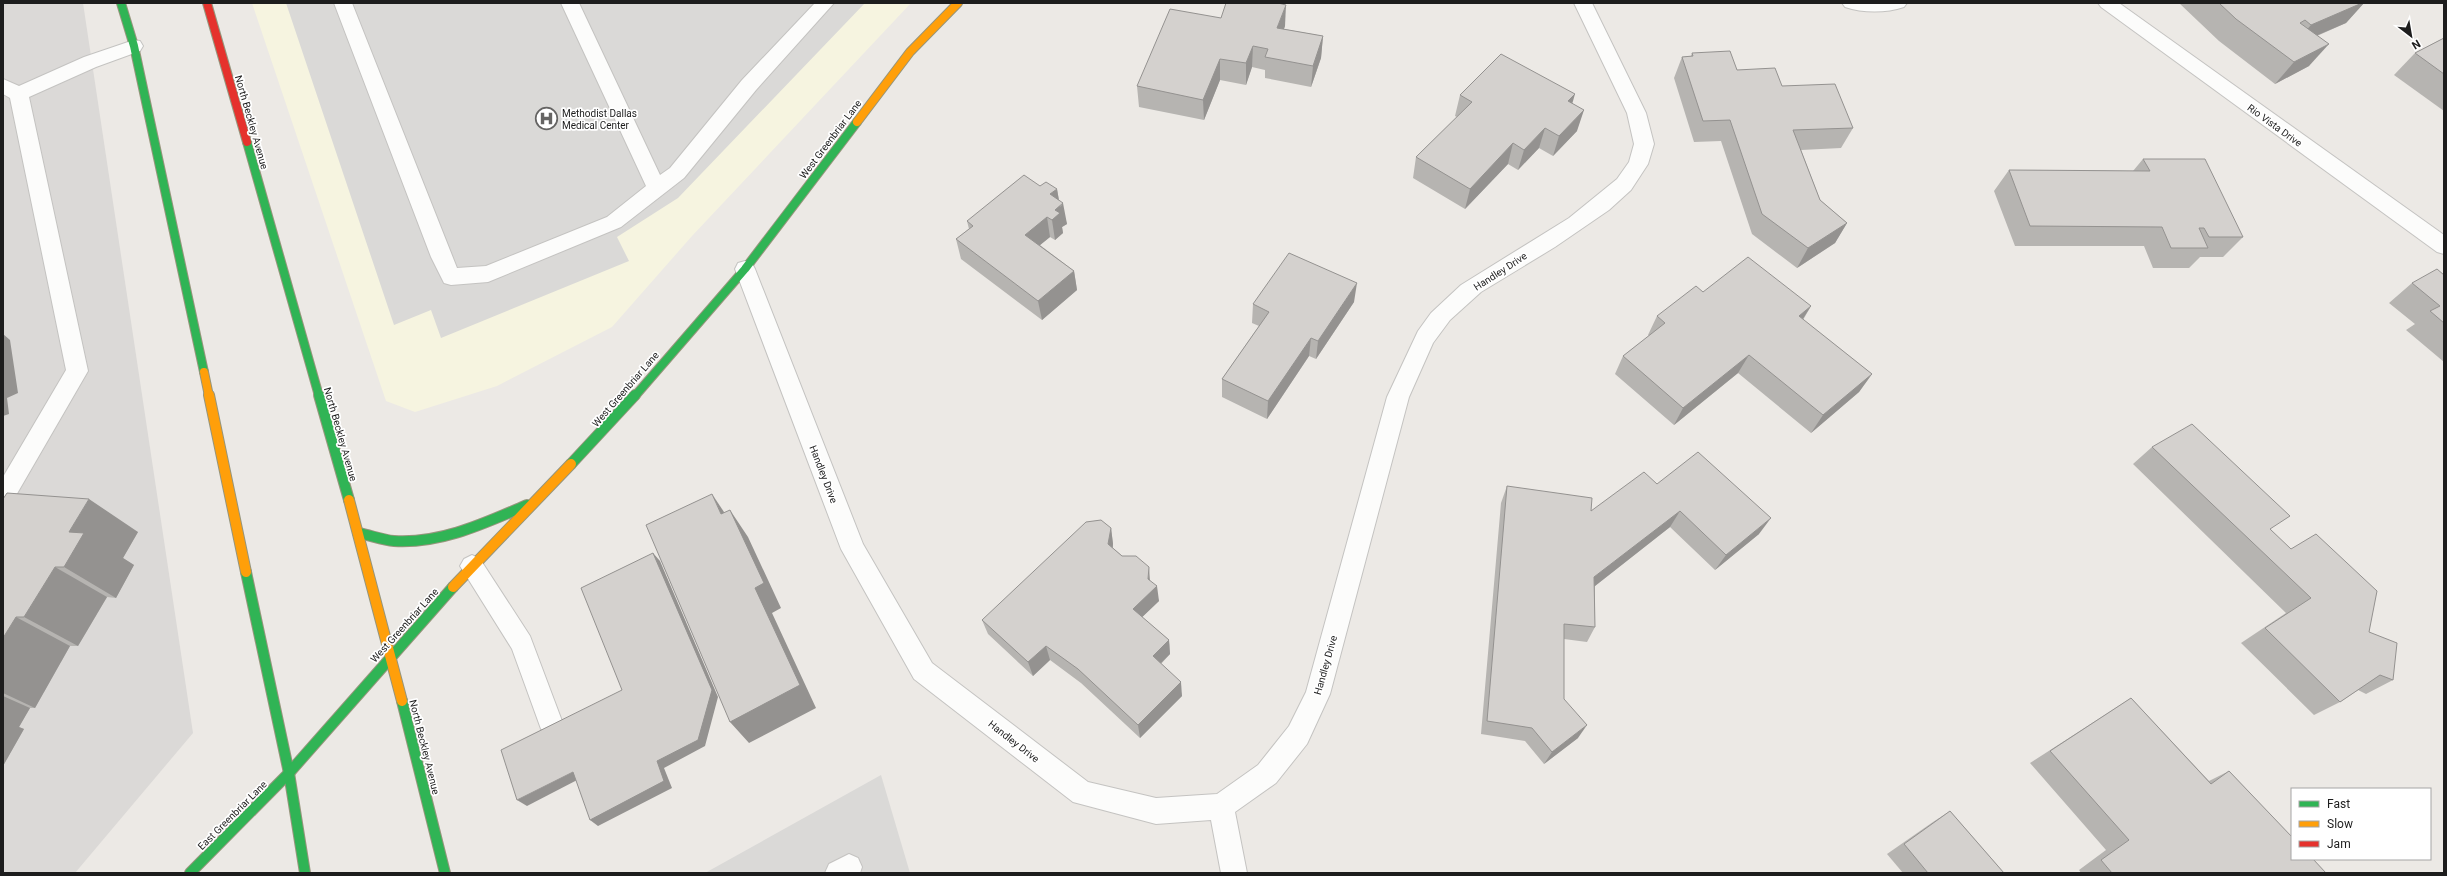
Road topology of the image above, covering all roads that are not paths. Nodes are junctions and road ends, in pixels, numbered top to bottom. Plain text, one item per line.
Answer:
1 (121, 3) edge
2 (207, 3) edge
3 (343, 3) edge
4 (570, 3) edge
5 (825, 3) edge
6 (958, 3) edge
7 (1583, 3) edge
8 (1851, 3) edge
9 (1898, 3) edge
10 (2107, 3) edge
11 (805, 11) edge
12 (134, 46) junction
13 (11, 90) edge
14 (657, 189) junction
15 (2444, 246) edge
16 (745, 269) junction
17 (4, 493) edge
18 (535, 501) junction
19 (358, 533) junction
20 (472, 566) junction
21 (391, 656) junction
22 (550, 722) dead end
23 (289, 773) junction
24 (1220, 806) junction
25 (190, 873) edge
26 (305, 873) edge
27 (445, 873) edge
28 (1234, 873) edge

1 - 12 main road
2 - 19 main road, North Beckley Avenue
3 - 14 street
4 - 14 street
5 - 11 street
6 - 16 main road, West Greenbriar Lane
7 - 24 street, Handley Drive
8 - 9 street
10 - 15 street, Rio Vista Drive
11 - 14 street
12 - 13 street
12 - 23 main road
13 - 17 street
16 - 18 main road, West Greenbriar Lane
16 - 24 street, Handley Drive
18 - 19 main road
18 - 20 main road, West Greenbriar Lane
19 - 21 main road, North Beckley Avenue
20 - 21 main road, West Greenbriar Lane
20 - 22 street
21 - 23 main road, West Greenbriar Lane
21 - 27 main road, North Beckley Avenue
23 - 25 main road, East Greenbriar Lane
23 - 26 main road
24 - 28 street

